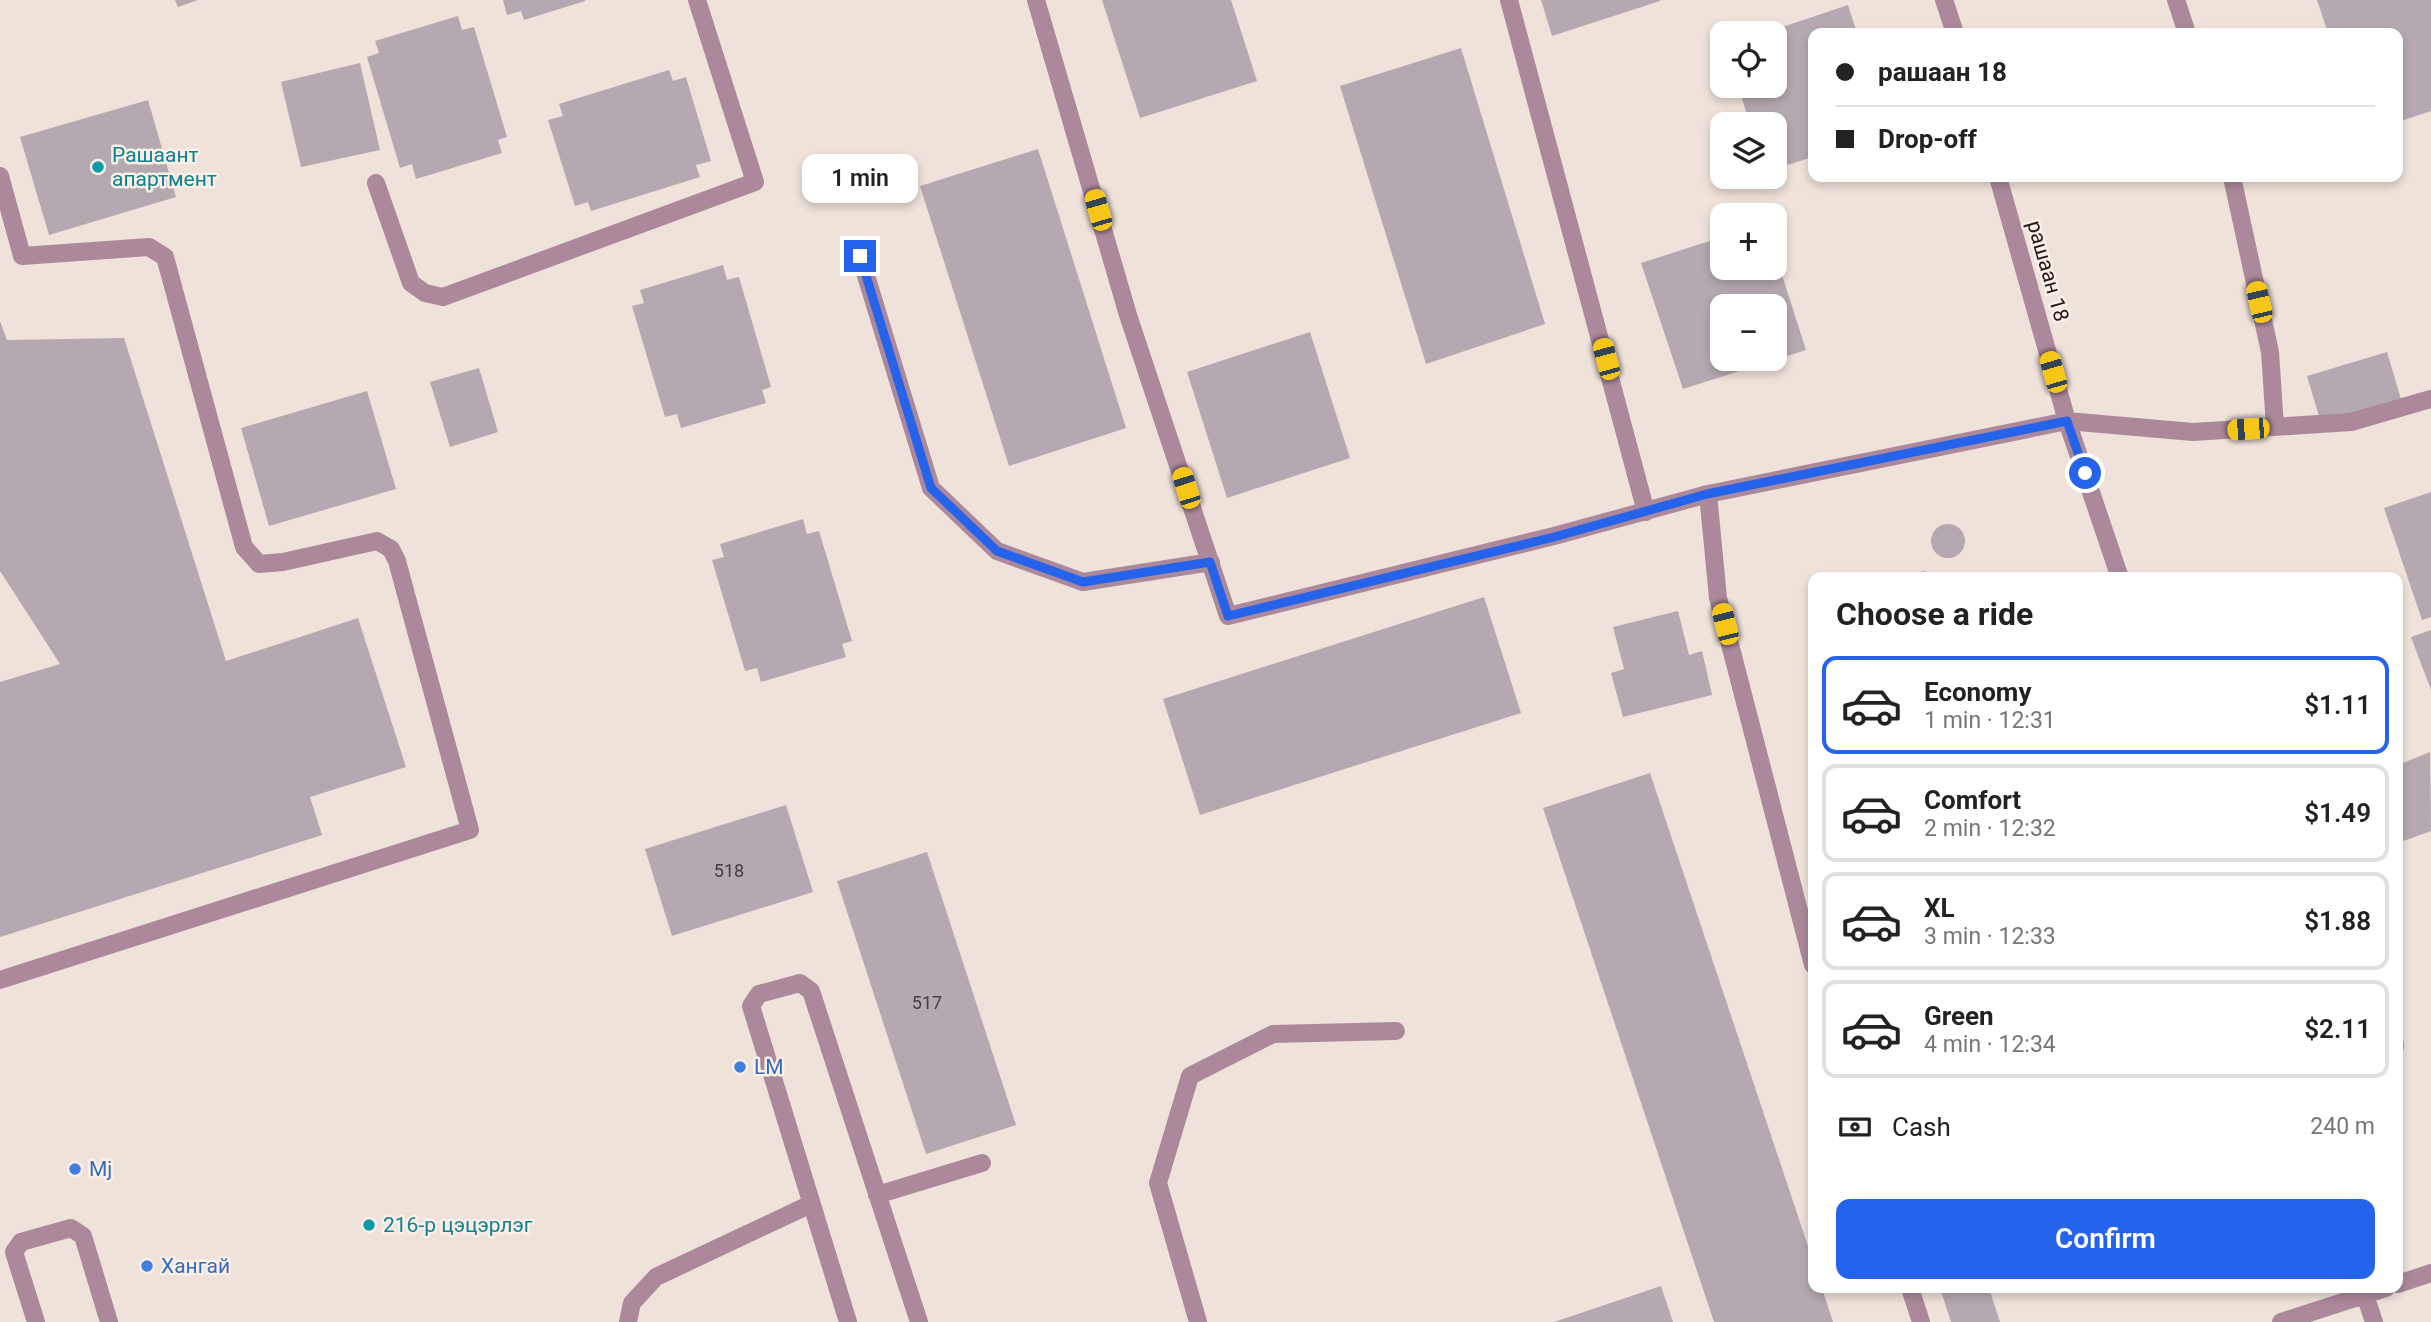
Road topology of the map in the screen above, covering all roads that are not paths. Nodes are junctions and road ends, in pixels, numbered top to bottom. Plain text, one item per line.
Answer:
1 (697, 0) edge
2 (1036, 0) edge
3 (1509, 0) edge
4 (1944, 0) edge
5 (2176, 0) edge
6 (1953, 28) edge
7 (2185, 28) edge
8 (0, 176) edge
9 (1999, 182) edge
10 (2233, 182) edge
11 (376, 183) dead end
12 (860, 256) dead end
13 (2431, 399) edge
14 (2067, 421) junction
15 (2275, 427) junction
16 (1707, 494) junction
17 (1646, 512) junction
18 (1210, 562) junction
19 (2118, 572) edge
20 (1808, 946) edge
21 (0, 980) edge
22 (1396, 1031) dead end
23 (982, 1163) dead end
24 (877, 1195) junction
25 (811, 1204) junction
26 (2431, 1273) edge
27 (2403, 1282) edge
28 (1912, 1293) edge
29 (2371, 1293) edge
30 (2365, 1295) junction
31 (36, 1322) edge
32 (109, 1322) edge
33 (628, 1322) edge
34 (849, 1322) edge
35 (919, 1322) edge
36 (1198, 1322) edge
37 (1921, 1322) edge
38 (2281, 1322) edge
39 (2374, 1322) edge

1 - 11 street
2 - 18 street
3 - 17 street
4 - 6 street
5 - 7 street
8 - 21 street
9 - 14 street, рашаан 18
10 - 15 street
12 - 18 street
13 - 15 street
14 - 15 street
14 - 16 street
14 - 19 street, рашаан 18
16 - 17 street
16 - 20 street
17 - 18 street
22 - 36 street
23 - 24 street
24 - 25 street
24 - 35 street
25 - 33 street
25 - 34 street
26 - 27 street
28 - 37 street
29 - 30 street
30 - 38 street
30 - 39 street
31 - 32 street

